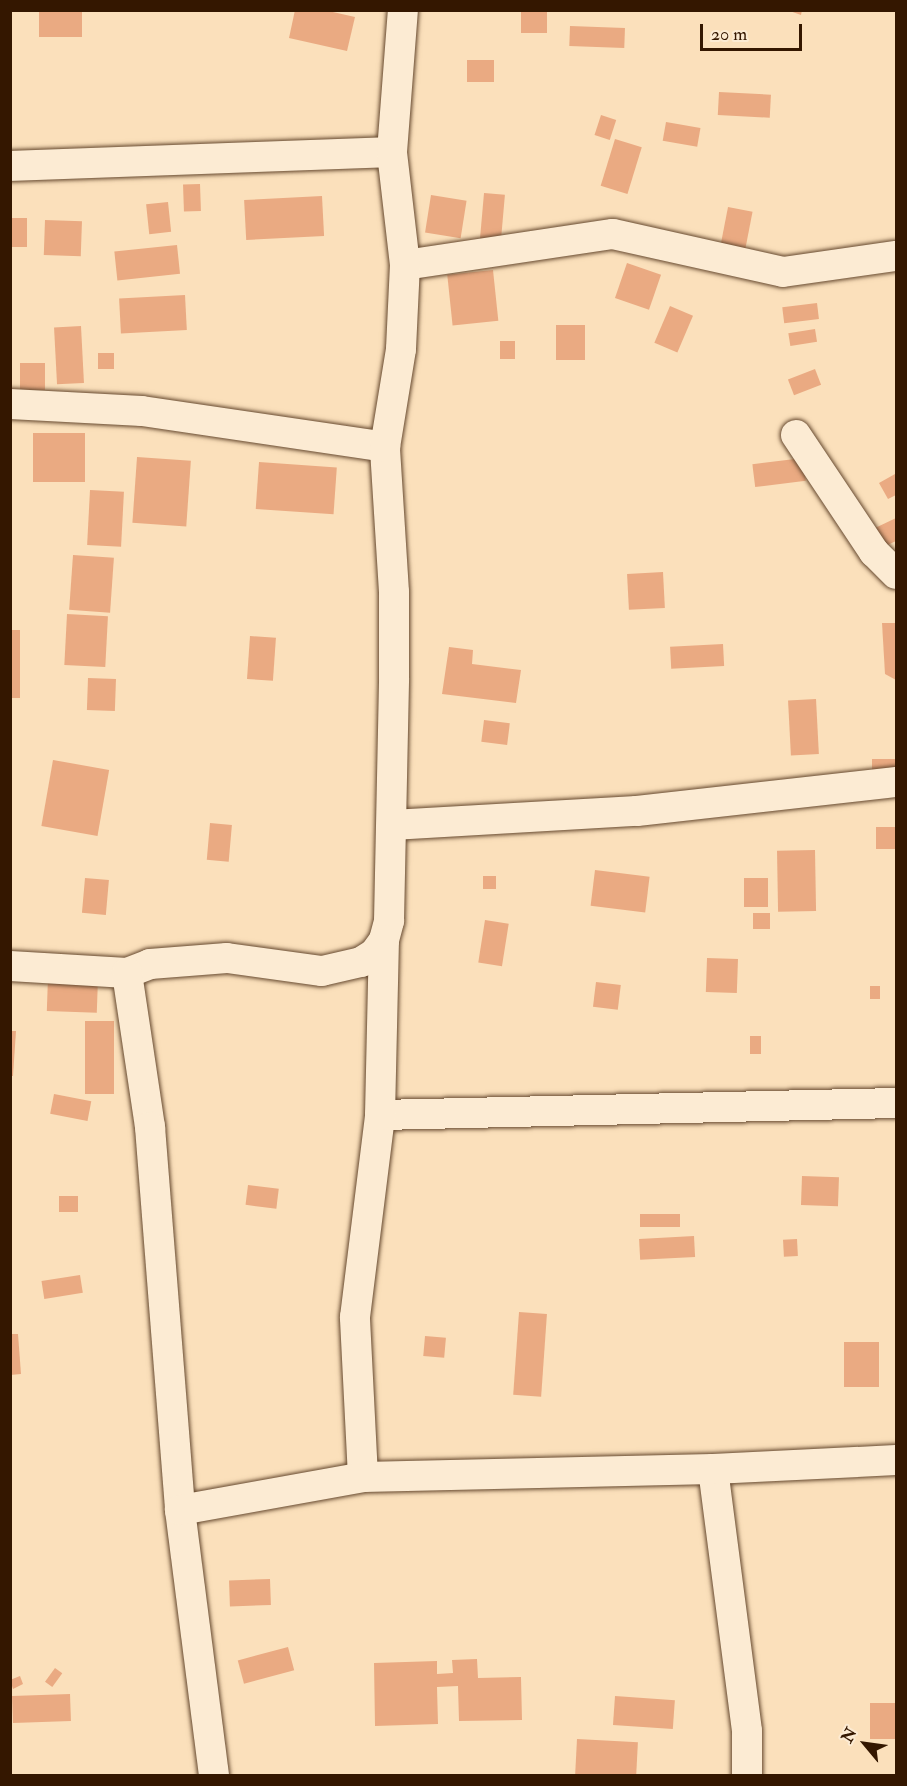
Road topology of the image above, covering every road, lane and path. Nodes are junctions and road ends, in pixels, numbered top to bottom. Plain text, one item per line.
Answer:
1 (403, 10) edge
2 (392, 152) junction
3 (10, 166) edge
4 (897, 256) edge
5 (405, 265) junction
6 (10, 404) edge
7 (796, 435) dead end
8 (385, 447) junction
9 (897, 574) edge
10 (897, 782) edge
11 (392, 825) junction
12 (384, 940) junction
13 (10, 966) edge
14 (127, 973) junction
15 (897, 1103) edge
16 (380, 1115) junction
17 (897, 1460) edge
18 (713, 1469) junction
19 (363, 1477) junction
20 (180, 1510) junction
21 (214, 1776) edge
22 (747, 1776) edge

1 - 2 street
2 - 3 street
2 - 5 street
4 - 5 street
5 - 8 street
6 - 8 street
7 - 9 street
8 - 11 street
10 - 11 street
11 - 12 street
12 - 14 street
12 - 16 street
13 - 14 street
14 - 20 street
15 - 16 street
16 - 19 street
17 - 18 street
18 - 19 street
18 - 22 street
19 - 20 street
20 - 21 street

